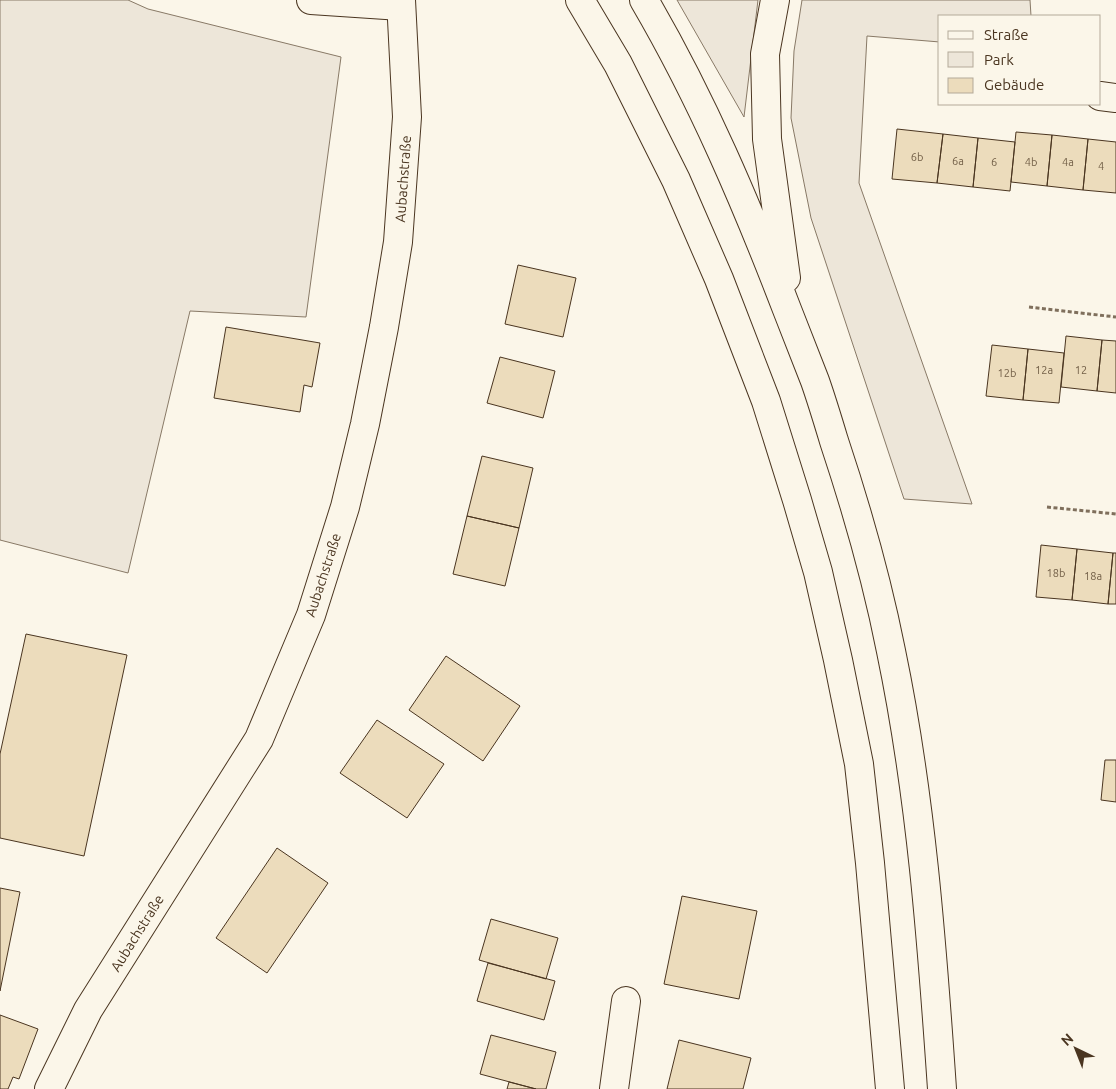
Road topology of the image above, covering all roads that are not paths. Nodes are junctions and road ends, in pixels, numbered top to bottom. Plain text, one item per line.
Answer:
1 (311, 0) edge
2 (580, 0) edge
3 (644, 0) edge
4 (775, 0) edge
5 (399, 2) edge
6 (1101, 96) edge
7 (1116, 98) edge
8 (793, 324) junction
9 (626, 1001) dead end
10 (49, 1089) edge
11 (614, 1089) edge
12 (890, 1089) edge
13 (942, 1089) edge

1 - 5 main road
2 - 12 main road
3 - 8 main road
4 - 8 main road
5 - 10 main road, Aubachstraße
6 - 7 main road
8 - 13 main road
9 - 11 main road

